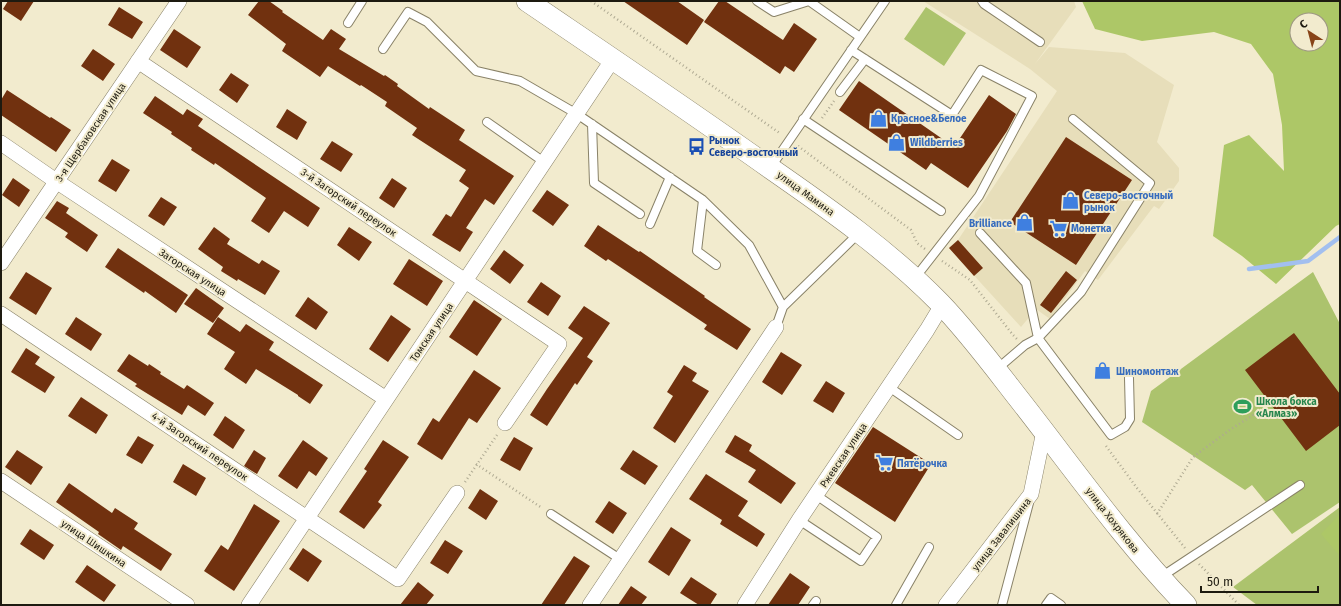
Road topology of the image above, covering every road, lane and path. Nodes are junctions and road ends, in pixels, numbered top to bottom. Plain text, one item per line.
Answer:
1 (179, 1) edge
2 (362, 1) edge
3 (527, 1) edge
4 (757, 1) edge
5 (884, 1) edge
6 (982, 1) edge
7 (797, 3) edge
8 (348, 23) dead end
9 (860, 37) junction
10 (1040, 42) dead end
11 (383, 49) dead end
12 (851, 50) junction
13 (613, 59) junction
14 (865, 59) junction
15 (138, 61) junction
16 (840, 92) dead end
17 (831, 105) dead end
18 (577, 114) junction
19 (804, 119) junction
20 (1073, 119) dead end
21 (487, 122) dead end
22 (592, 124) junction
23 (815, 127) junction
24 (1, 143) edge
25 (544, 162) junction
26 (770, 168) junction
27 (670, 177) junction
28 (56, 181) junction
29 (703, 200) junction
30 (941, 211) dead end
31 (640, 214) dead end
32 (650, 224) dead end
33 (859, 233) junction
34 (980, 233) dead end
35 (1, 263) edge
36 (716, 265) dead end
37 (915, 278) junction
38 (465, 281) junction
39 (942, 305) junction
40 (783, 307) junction
41 (1, 314) edge
42 (776, 327) joint
43 (1038, 338) junction
44 (997, 369) junction
45 (1130, 378) dead end
46 (889, 387) junction
47 (386, 399) junction
48 (1255, 414) dead end
49 (505, 423) joint
50 (1044, 431) junction
51 (958, 435) dead end
52 (476, 464) junction
53 (1, 481) edge
54 (1300, 485) dead end
55 (457, 493) joint
56 (1031, 494) junction
57 (816, 495) junction
58 (551, 514) joint
59 (1157, 514) dead end
60 (307, 517) junction
61 (799, 520) junction
62 (929, 547) dead end
63 (1191, 556) junction
64 (620, 559) junction
65 (1160, 578) junction
66 (187, 605) edge
67 (249, 605) edge
68 (590, 605) edge
69 (745, 605) edge
70 (896, 605) edge
71 (946, 605) edge
72 (1002, 605) edge
73 (1046, 605) edge
74 (1061, 605) edge
75 (1186, 605) edge
76 (1239, 605) edge

1 - 15 street, 3-я Щербаковская улица
2 - 8 lane
3 - 13 main road, улица Мамина
4 - 7 lane
5 - 9 lane
6 - 10 lane
7 - 9 lane
9 - 12 lane
11 - 18 lane
12 - 14 lane
12 - 19 lane
13 - 18 street, Томская улица
13 - 26 main road, улица Мамина
14 - 16 lane
14 - 37 lane
15 - 28 street, 3-я Щербаковская улица
15 - 38 street, 3-й Загорский переулок
17 - 23 path
18 - 22 lane
18 - 25 street, Томская улица
19 - 23 lane
19 - 26 lane
20 - 43 lane
21 - 25 lane
22 - 27 lane
22 - 31 lane
23 - 30 lane
24 - 28 street, Загорская улица
25 - 38 street, Томская улица
26 - 33 main road, улица Мамина
27 - 29 lane
27 - 32 lane
28 - 35 street, 3-я Щербаковская улица
28 - 47 street, Загорская улица
29 - 36 lane
29 - 40 lane
33 - 37 main road, улица Мамина
33 - 40 lane
34 - 43 lane
37 - 39 main road, улица Мамина
38 - 47 street, Томская улица
38 - 49 street, 3-й Загорский переулок
39 - 44 main road, улица Мамина
39 - 46 street, Ржевская улица
40 - 42 lane
41 - 60 street, 4-й Загорский переулок
42 - 64 street
43 - 44 lane
43 - 45 lane
44 - 50 main road, улица Мамина
46 - 51 lane
46 - 57 street, Ржевская улица
47 - 60 street, Томская улица
48 - 59 path
49 - 52 path
50 - 56 street, улица Завалишина
50 - 65 main road, улица Хохрякова
52 - 55 path
52 - 58 path
53 - 66 street, улица Шишкина
54 - 63 lane
55 - 60 street, 4-й Загорский переулок
56 - 71 street, улица Завалишина
56 - 72 lane
57 - 61 street, Ржевская улица
57 - 61 lane
58 - 64 lane
60 - 67 street, Томская улица
61 - 69 street, Ржевская улица
62 - 70 lane
63 - 65 lane
63 - 76 path
64 - 68 street
65 - 75 main road, улица Хохрякова
73 - 74 lane

